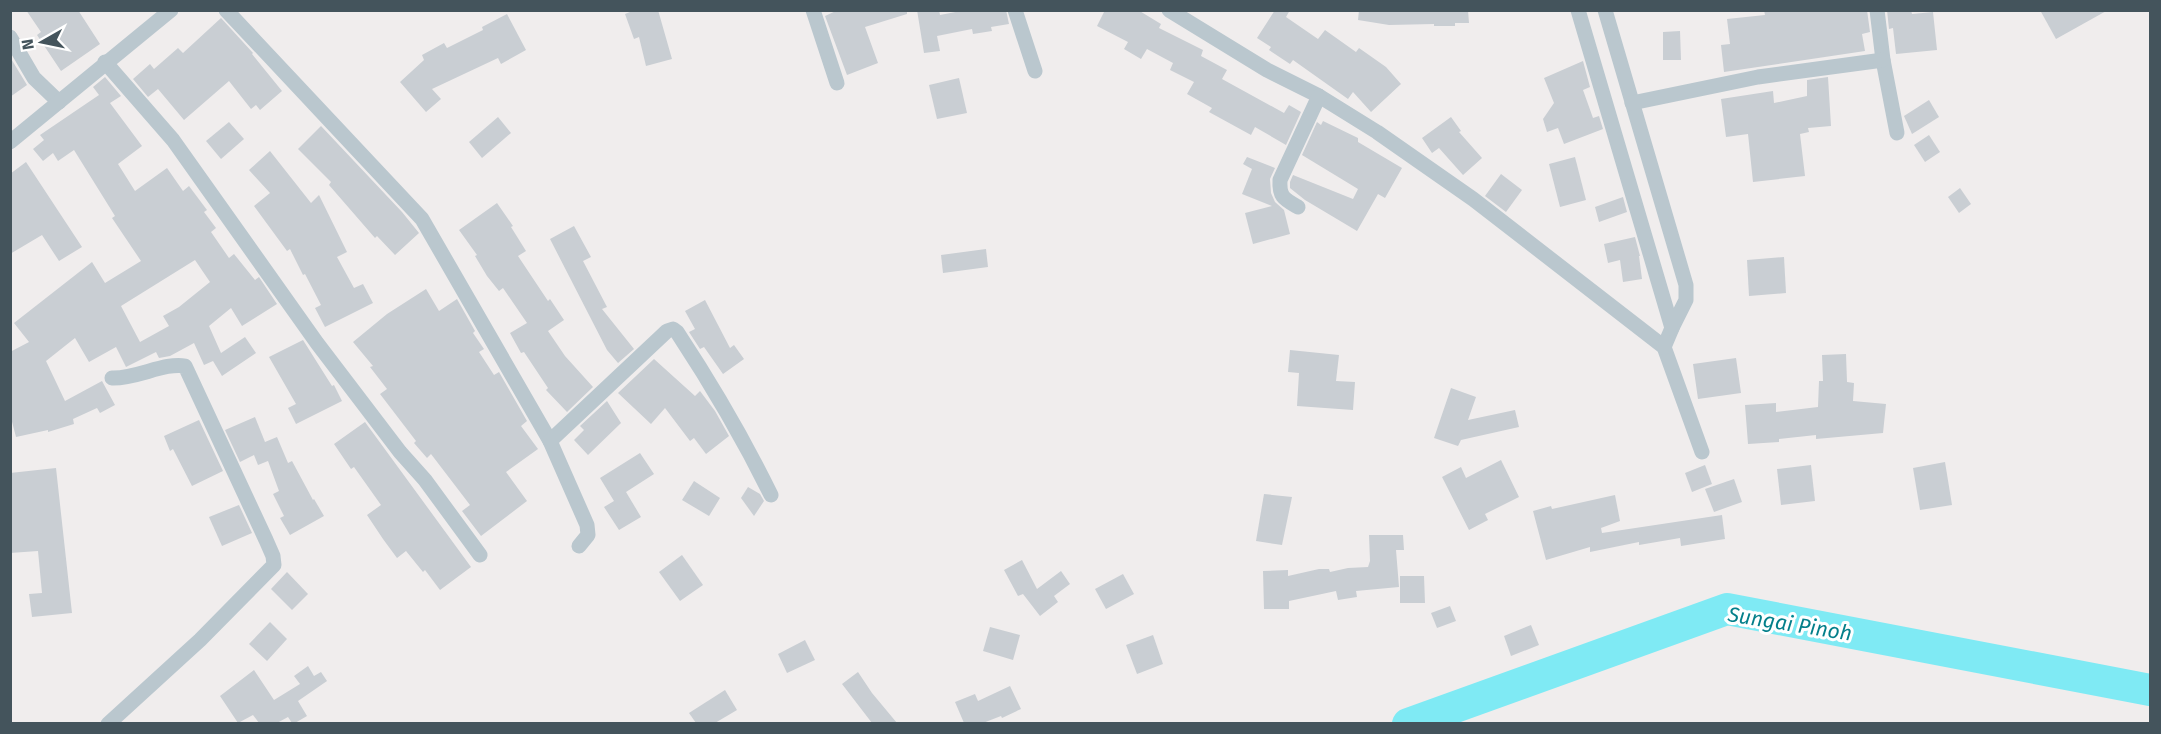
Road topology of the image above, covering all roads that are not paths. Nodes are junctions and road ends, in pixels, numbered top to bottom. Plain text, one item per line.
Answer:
1 (171, 10) edge
2 (226, 10) edge
3 (813, 10) edge
4 (1015, 10) edge
5 (1169, 10) edge
6 (1578, 10) edge
7 (1605, 10) edge
8 (1877, 10) edge
9 (10, 37) edge
10 (1883, 60) junction
11 (105, 62) junction
12 (1035, 71) dead end
13 (837, 83) dead end
14 (1320, 96) junction
15 (59, 102) junction
16 (1632, 103) junction
17 (1897, 133) dead end
18 (10, 142) edge
19 (1298, 207) dead end
20 (1672, 328) junction
21 (1664, 347) junction
22 (112, 378) dead end
23 (550, 441) junction
24 (1702, 452) dead end
25 (771, 495) dead end
26 (579, 546) dead end
27 (480, 555) dead end
28 (108, 723) edge

1 - 11 street
2 - 23 street
3 - 13 street
4 - 12 street
5 - 14 street
6 - 20 street
7 - 16 street
8 - 10 street
9 - 15 street
10 - 16 street
10 - 17 street
11 - 15 street
11 - 27 street
14 - 19 street
14 - 21 street
15 - 18 street
16 - 20 street
20 - 21 street
21 - 24 street
22 - 28 street
23 - 25 street
23 - 26 street

